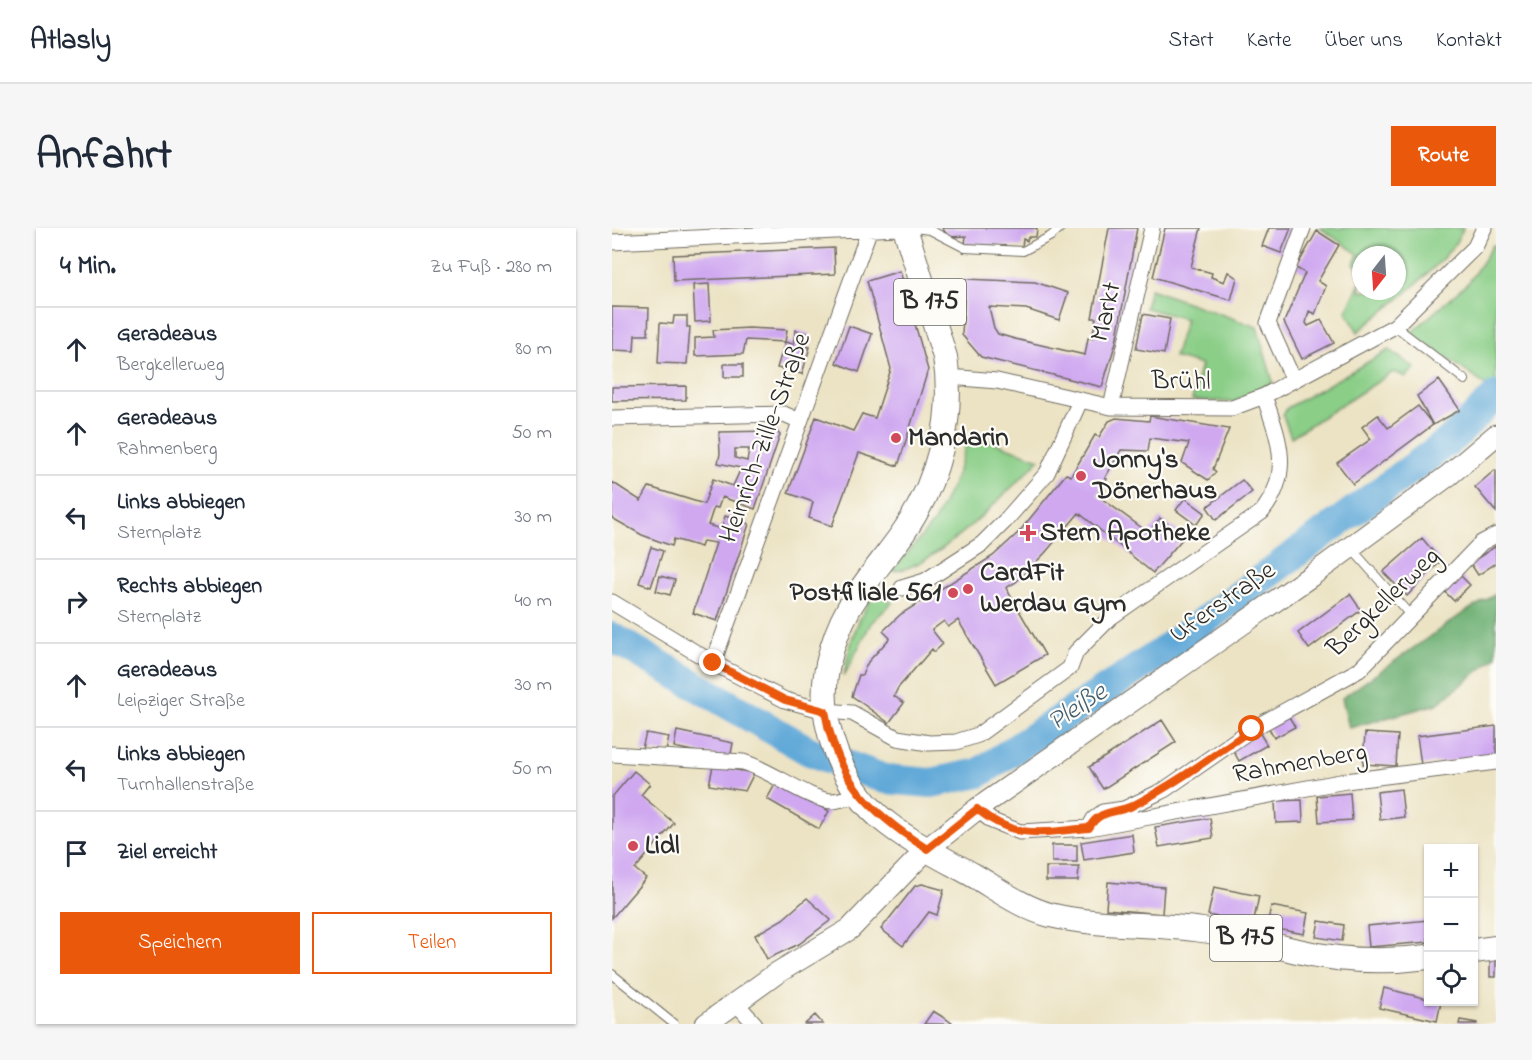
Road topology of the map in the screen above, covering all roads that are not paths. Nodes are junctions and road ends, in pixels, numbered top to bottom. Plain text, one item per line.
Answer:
1 (897, 228) edge
2 (905, 228) edge
3 (914, 228) edge
4 (1060, 228) edge
5 (1152, 228) edge
6 (1303, 228) edge
7 (1484, 228) edge
8 (869, 231) junction
9 (612, 242) edge
10 (1395, 326) junction
11 (949, 377) junction
12 (1293, 379) junction
13 (1466, 380) dead end
14 (1264, 396) junction
15 (1080, 400) junction
16 (1111, 407) junction
17 (612, 418) edge
18 (800, 421) junction
19 (1496, 435) edge
20 (1496, 535) edge
21 (1350, 547) junction
22 (902, 588) dead end
23 (612, 603) edge
24 (1410, 615) junction
25 (713, 663) junction
26 (827, 721) junction
27 (612, 754) edge
28 (1496, 762) edge
29 (857, 790) junction
30 (977, 809) junction
31 (1089, 828) junction
32 (927, 849) junction
33 (1496, 948) edge
34 (1478, 950) edge
35 (1424, 957) edge
36 (612, 974) edge
37 (735, 1002) junction
38 (674, 1024) edge
39 (706, 1024) edge
40 (755, 1024) edge

1 - 8 street
2 - 11 main road, B 175
3 - 4 lane
5 - 16 street, Markt
6 - 12 street
7 - 10 street, Brühl
8 - 9 street
8 - 18 street, Heinrich-Zille-Straße
10 - 12 street, Brühl
10 - 13 lane
11 - 15 street, Brühl
11 - 26 main road, B 175
12 - 14 street, Brühl
14 - 16 street, Brühl
14 - 26 street
15 - 16 street, Brühl
15 - 22 street
17 - 18 street
18 - 25 street, Heinrich-Zille-Straße
19 - 21 street, Uferstraße
20 - 24 street, Bergkellerweg
21 - 24 lane
21 - 30 street, Uferstraße
23 - 25 street
24 - 31 street, Bergkellerweg
25 - 26 street
26 - 29 main road, B 175
27 - 29 street
28 - 31 street, Rahmenberg
29 - 32 main road, B 175
30 - 31 street, Rahmenberg
30 - 32 street, Uferstraße
32 - 35 main road, B 175
32 - 37 street, Uferstraße
33 - 34 main road
36 - 38 lane
37 - 39 street, Uferstraße
37 - 40 street

